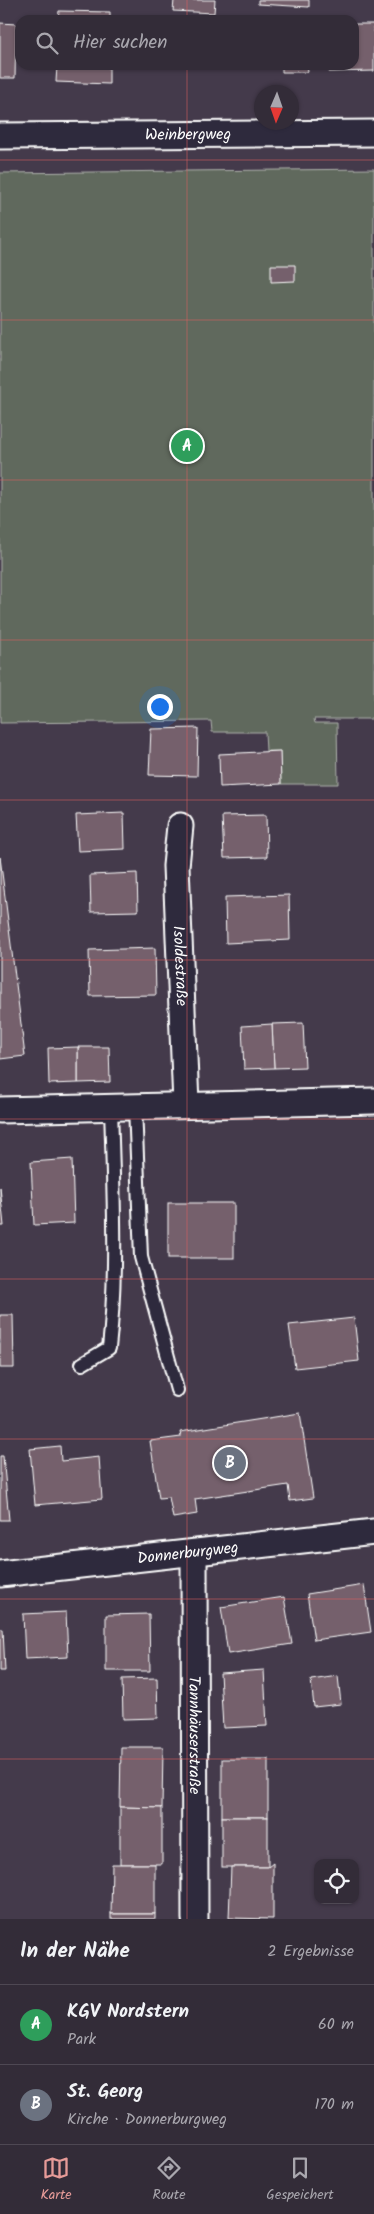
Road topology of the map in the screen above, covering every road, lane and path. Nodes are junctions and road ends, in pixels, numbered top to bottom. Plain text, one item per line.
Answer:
1 (374, 133) edge
2 (0, 136) edge
3 (180, 826) dead end
4 (374, 1101) edge
5 (186, 1104) junction
6 (123, 1106) junction
7 (0, 1110) edge
8 (82, 1364) dead end
9 (177, 1390) dead end
10 (374, 1532) edge
11 (194, 1553) junction
12 (0, 1574) edge
13 (195, 1919) edge

1 - 2 street, Weinbergweg
3 - 5 street, Isoldestraße
4 - 5 street
5 - 6 street
6 - 7 street
6 - 8 lane
6 - 9 lane
10 - 11 street, Donnerburgweg
11 - 12 street, Donnerburgweg
11 - 13 street, Tannhäuserstraße

